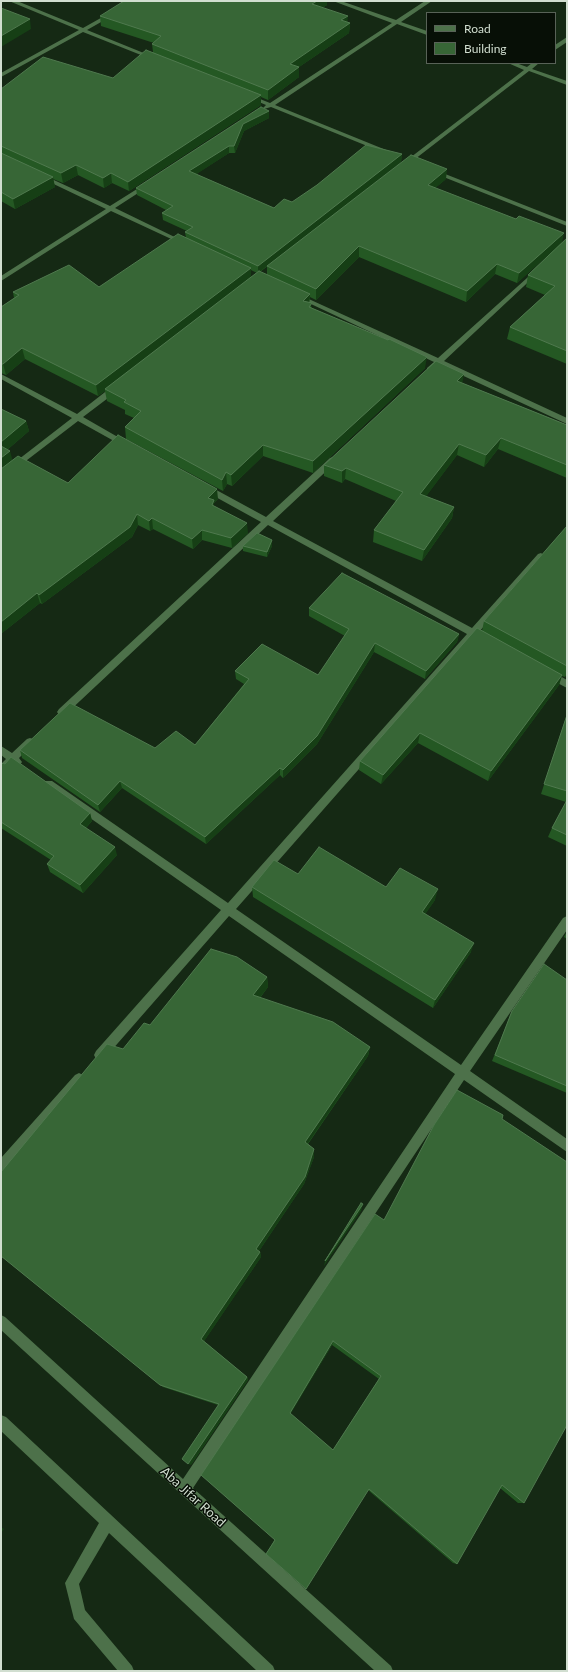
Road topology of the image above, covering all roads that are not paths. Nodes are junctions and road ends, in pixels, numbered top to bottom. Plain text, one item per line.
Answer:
1 (12, 1) edge
2 (135, 1) edge
3 (336, 1) edge
4 (429, 1) edge
5 (397, 23) junction
6 (84, 30) junction
7 (426, 33) edge
8 (567, 39) edge
9 (556, 47) edge
10 (163, 62) edge
11 (514, 64) edge
12 (535, 64) edge
13 (528, 69) junction
14 (1, 75) edge
15 (567, 83) edge
16 (242, 94) edge
17 (270, 105) junction
18 (257, 114) edge
19 (395, 155) edge
20 (402, 158) edge
21 (409, 161) junction
22 (416, 164) edge
23 (424, 167) edge
24 (397, 171) edge
25 (35, 174) edge
26 (150, 183) edge
27 (110, 209) junction
28 (567, 224) edge
29 (188, 245) edge
30 (544, 264) edge
31 (1, 279) edge
32 (294, 294) edge
33 (439, 362) junction
34 (1, 376) edge
35 (422, 378) edge
36 (121, 384) edge
37 (78, 418) junction
38 (567, 421) edge
39 (132, 447) edge
40 (342, 452) edge
41 (1, 477) edge
42 (200, 484) edge
43 (268, 521) junction
44 (546, 550) edge
45 (472, 633) junction
46 (486, 640) edge
47 (540, 669) edge
48 (567, 684) edge
49 (53, 721) edge
50 (36, 737) edge
51 (1, 750) edge
52 (13, 759) junction
53 (26, 768) edge
54 (1, 770) edge
55 (39, 777) edge
56 (228, 909) junction
57 (567, 921) edge
58 (462, 1073) junction
59 (567, 1146) edge
60 (1, 1167) edge
61 (1, 1322) edge
62 (1, 1422) edge
63 (184, 1489) junction
64 (108, 1522) junction
65 (127, 1671) edge
66 (268, 1671) edge
67 (386, 1671) edge

1 - 6 street
2 - 6 street
3 - 5 street
4 - 5 street
5 - 7 street
5 - 17 street
6 - 10 street
6 - 14 street
8 - 9 street
11 - 13 street
12 - 13 street
13 - 15 street
13 - 21 street
16 - 17 street
17 - 18 street
17 - 19 street
20 - 21 street
21 - 22 street
21 - 24 street
23 - 28 street
25 - 27 street
26 - 27 street
27 - 29 street
27 - 31 street
30 - 33 street
32 - 33 street
33 - 35 street
33 - 38 street
34 - 37 street
36 - 37 street
37 - 39 street
37 - 41 street
40 - 43 street
42 - 43 street
43 - 45 street
43 - 49 street
44 - 45 street
45 - 46 street
45 - 56 street
47 - 48 street
50 - 52 street
51 - 52 street
52 - 53 street
52 - 54 street
55 - 56 street
56 - 58 street
56 - 60 street
57 - 58 street
58 - 59 street
58 - 63 street
61 - 63 street, Aba Jifar Road
62 - 64 street
63 - 67 street, Aba Jifar Road
64 - 65 street
64 - 66 street

